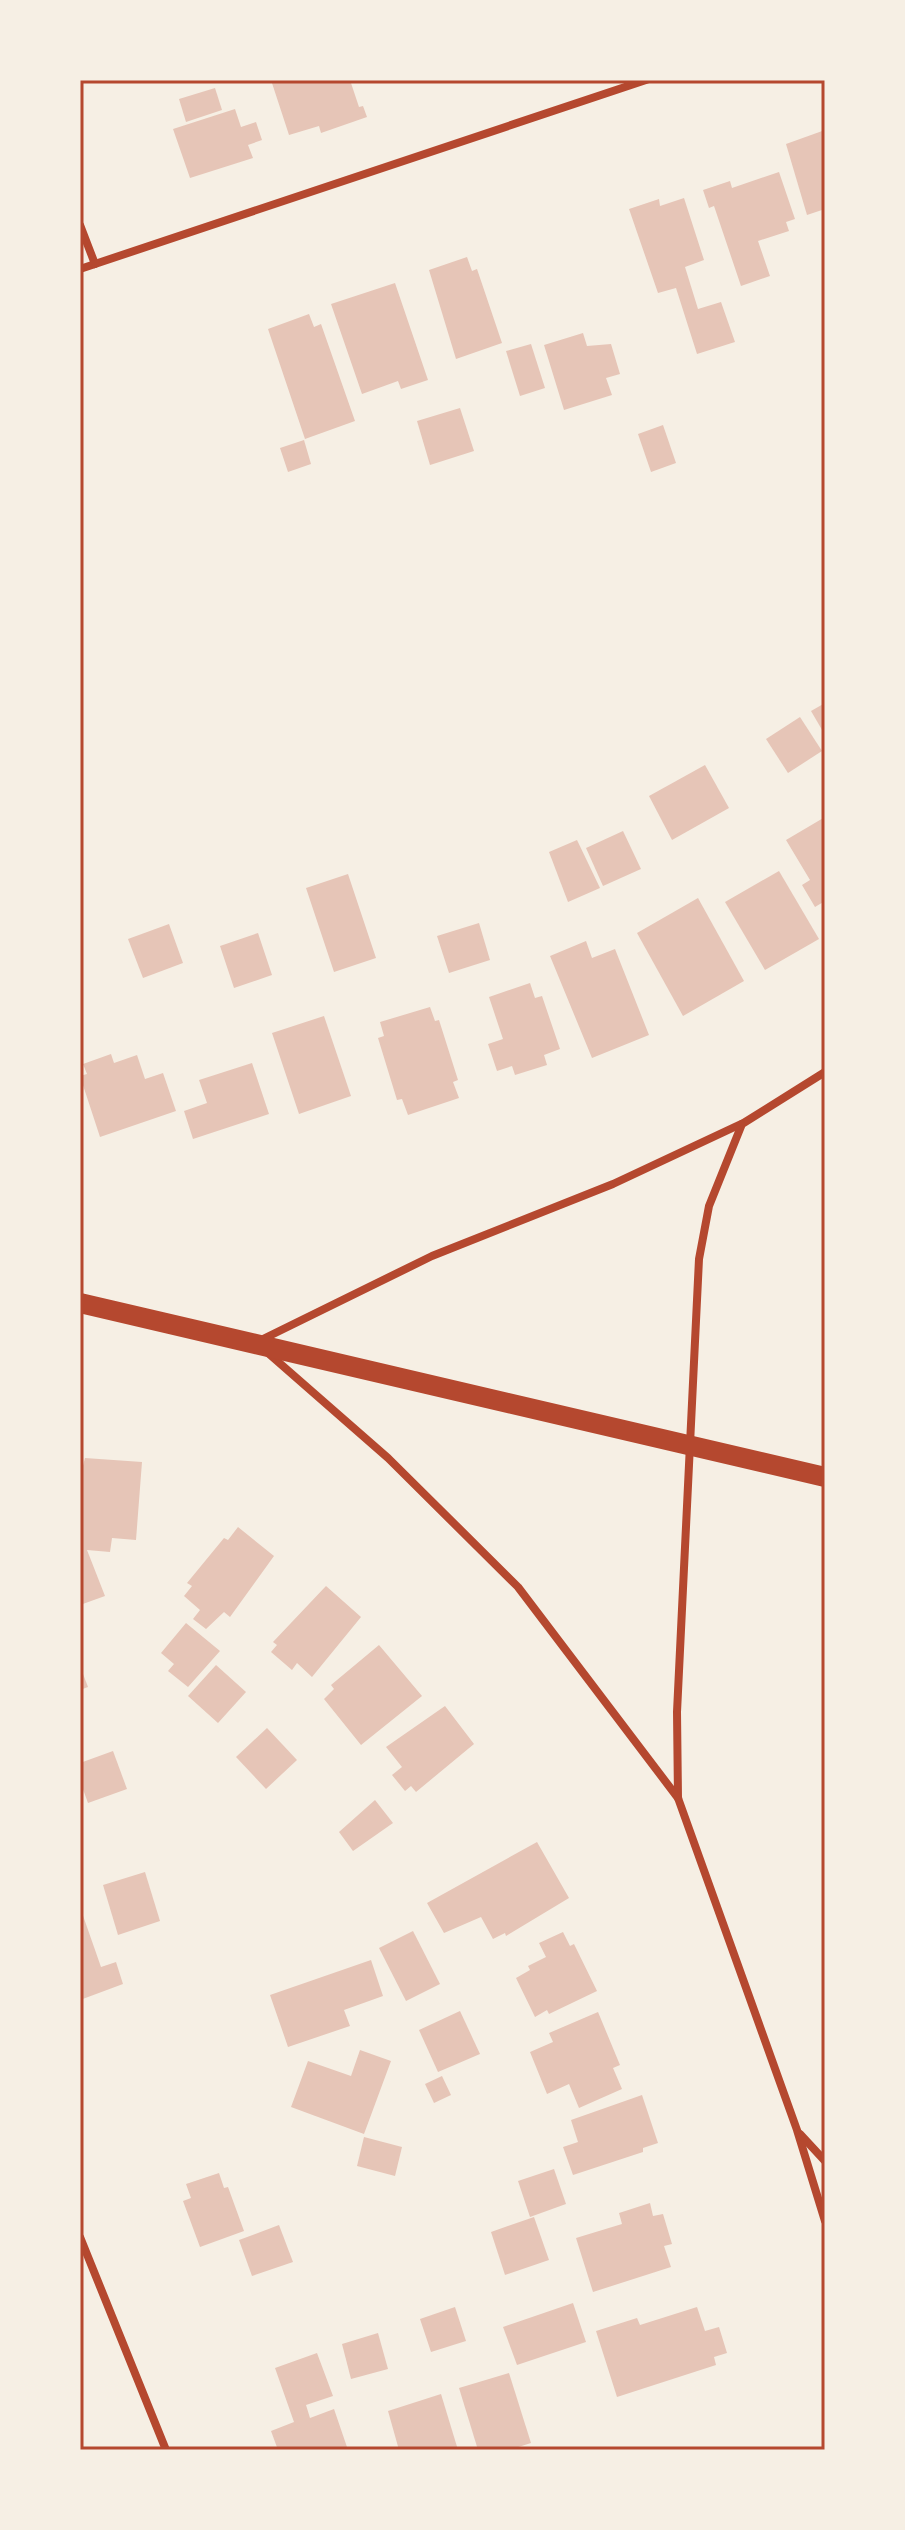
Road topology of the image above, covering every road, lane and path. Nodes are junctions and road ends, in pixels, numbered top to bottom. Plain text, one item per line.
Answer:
1 (646, 80) edge
2 (80, 225) edge
3 (95, 264) junction
4 (80, 269) edge
5 (825, 1072) edge
6 (742, 1124) junction
7 (80, 1303) edge
8 (256, 1343) junction
9 (689, 1444) junction
10 (825, 1477) edge
11 (678, 1798) junction
12 (797, 2130) junction
13 (825, 2161) edge
14 (825, 2221) edge
15 (80, 2237) edge
16 (166, 2450) edge

1 - 3 street
2 - 3 street
3 - 4 street
5 - 6 street
6 - 8 street
6 - 9 street
7 - 8 main road
8 - 9 main road
8 - 11 street
9 - 10 main road
9 - 11 street
11 - 12 street
12 - 13 street
12 - 14 street
15 - 16 street

